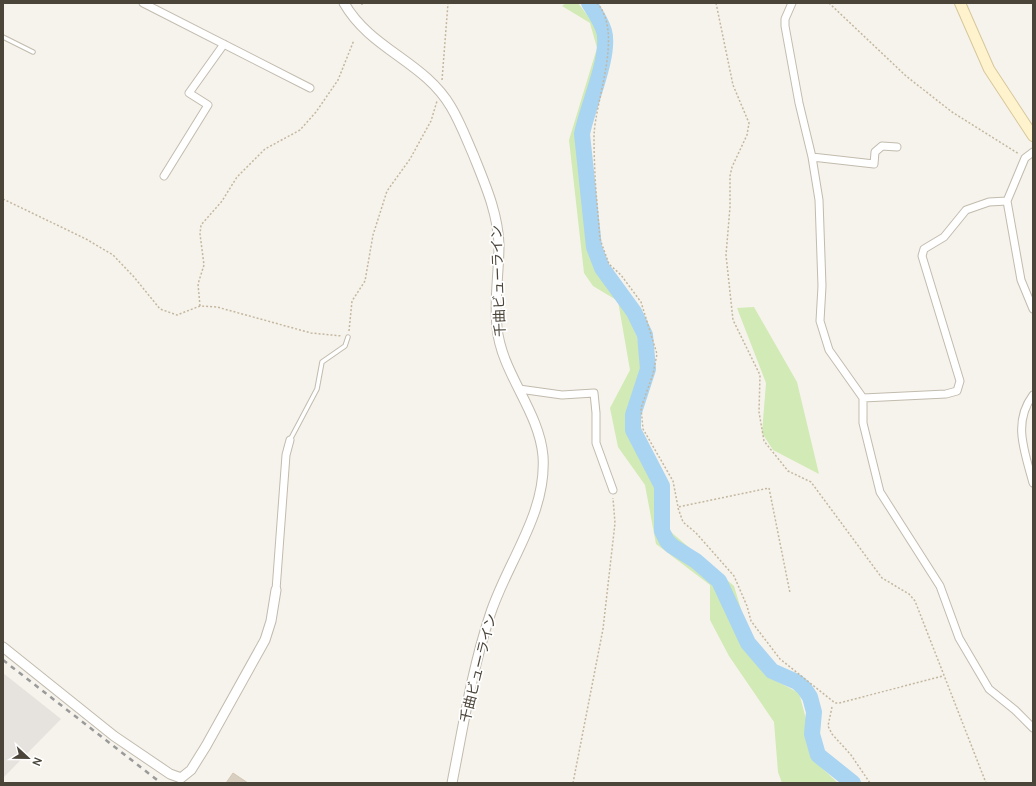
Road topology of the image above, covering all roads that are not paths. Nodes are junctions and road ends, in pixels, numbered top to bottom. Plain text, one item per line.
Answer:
1 (143, 3) edge
2 (344, 3) edge
3 (792, 3) edge
4 (960, 3) edge
5 (3, 37) edge
6 (224, 44) junction
7 (33, 52) dead end
8 (310, 88) dead end
9 (1033, 136) edge
10 (897, 148) dead end
11 (1033, 152) edge
12 (812, 157) junction
13 (164, 176) dead end
14 (1007, 201) junction
15 (1033, 309) edge
16 (348, 337) road end
17 (519, 389) junction
18 (1033, 395) edge
19 (862, 398) junction
20 (290, 440) joint
21 (1033, 483) edge
22 (613, 490) road end
23 (276, 590) joint
24 (3, 647) edge
25 (1033, 728) edge
26 (182, 781) edge
27 (452, 783) edge

1 - 6 street
2 - 17 street, 千曲ビューライン
3 - 12 street
4 - 9 main road
5 - 7 lane
6 - 8 street
6 - 13 street
10 - 12 street
11 - 14 street
12 - 19 street
14 - 15 street
14 - 19 street
16 - 20 lane
17 - 22 street
17 - 27 street, 千曲ビューライン
18 - 21 street
19 - 25 street
20 - 23 street
23 - 26 street
24 - 26 street

